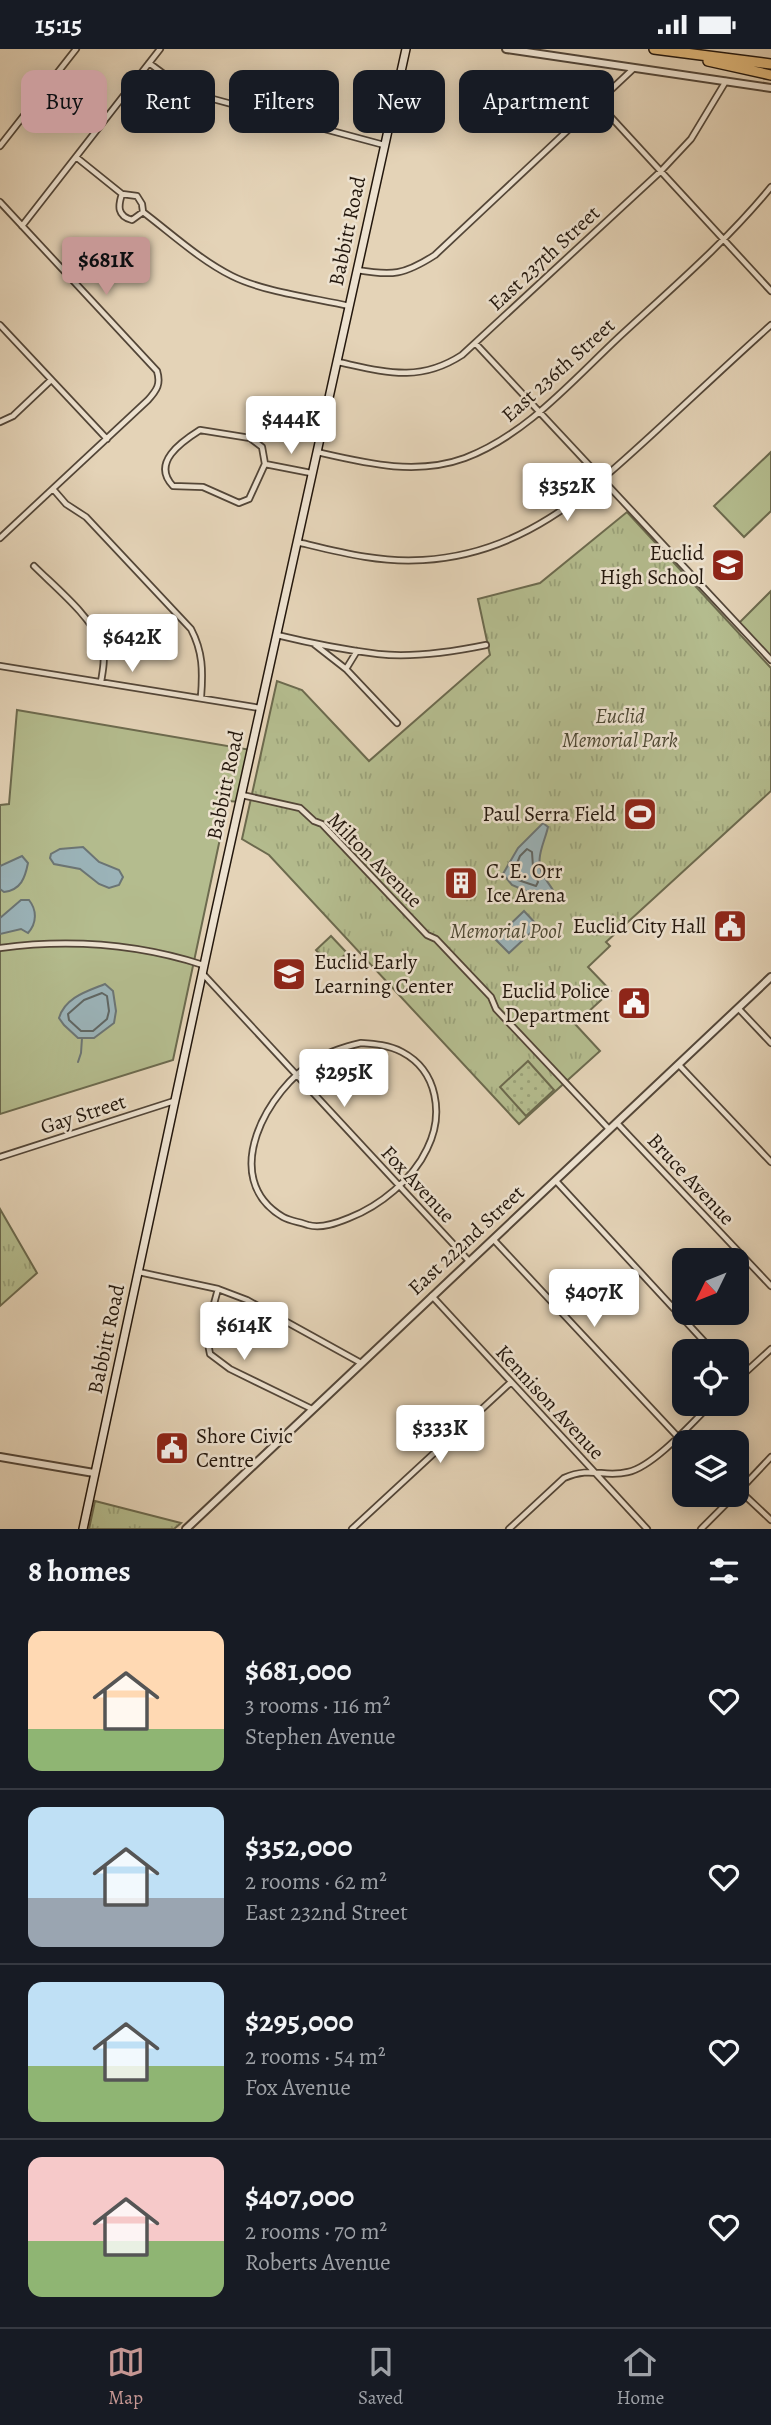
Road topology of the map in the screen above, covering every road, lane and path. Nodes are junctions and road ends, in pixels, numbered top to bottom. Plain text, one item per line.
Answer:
1 (76, 49) edge
2 (160, 49) edge
3 (406, 49) edge
4 (506, 49) edge
5 (658, 50) edge
6 (149, 63) junction
7 (771, 64) edge
8 (633, 69) junction
9 (771, 75) edge
10 (726, 81) junction
11 (614, 87) edge
12 (771, 88) edge
13 (614, 120) edge
14 (566, 133) edge
15 (384, 145) junction
16 (0, 146) edge
17 (76, 157) junction
18 (661, 171) junction
19 (771, 187) edge
20 (122, 194) junction
21 (0, 202) edge
22 (143, 212) junction
23 (22, 226) junction
24 (723, 240) junction
25 (357, 270) junction
26 (771, 291) edge
27 (349, 306) junction
28 (771, 324) edge
29 (0, 325) edge
30 (476, 344) junction
31 (337, 361) junction
32 (51, 380) junction
33 (539, 411) junction
34 (0, 422) edge
35 (107, 439) junction
36 (317, 452) junction
37 (265, 464) junction
38 (311, 473) junction
39 (603, 479) junction
40 (53, 489) junction
41 (0, 538) edge
42 (296, 542) junction
43 (34, 566) dead end
44 (276, 635) junction
45 (313, 643) junction
46 (486, 645) dead end
47 (357, 650) junction
48 (771, 660) edge
49 (0, 666) edge
50 (346, 669) junction
51 (102, 682) junction
52 (201, 697) junction
53 (260, 708) junction
54 (397, 723) dead end
55 (242, 795) junction
56 (0, 948) edge
57 (203, 969) junction
58 (771, 977) edge
59 (738, 1008) junction
60 (771, 1043) edge
61 (679, 1065) junction
62 (297, 1077) junction
63 (175, 1101) junction
64 (617, 1123) junction
65 (610, 1130) junction
66 (0, 1157) edge
67 (771, 1162) edge
68 (556, 1181) junction
69 (399, 1186) junction
70 (493, 1239) junction
71 (469, 1261) junction
72 (139, 1272) junction
73 (771, 1286) edge
74 (218, 1289) junction
75 (431, 1295) junction
76 (702, 1339) edge
77 (771, 1349) edge
78 (361, 1363) junction
79 (749, 1368) edge
80 (510, 1383) junction
81 (312, 1409) junction
82 (698, 1416) edge
83 (683, 1430) edge
84 (672, 1431) edge
85 (672, 1441) edge
86 (0, 1457) edge
87 (771, 1457) edge
88 (592, 1471) junction
89 (94, 1473) junction
90 (749, 1480) edge
91 (749, 1503) edge
92 (723, 1507) edge
93 (771, 1520) edge
94 (83, 1529) edge
95 (186, 1529) edge
96 (352, 1529) edge
97 (509, 1529) edge
98 (647, 1529) edge
99 (701, 1529) edge

1 - 16 street
2 - 6 street
3 - 15 main road, Babbitt Road
4 - 8 street
5 - 7 highway
5 - 9 highway
6 - 15 street
6 - 17 street
8 - 10 street
8 - 11 street
10 - 12 street
10 - 18 street, East 237th Street
13 - 18 street
14 - 25 street
15 - 25 main road, Babbitt Road
17 - 20 street
17 - 23 street
18 - 24 street
18 - 30 street, East 237th Street
19 - 24 street, East 236th Street
20 - 22 street
20 - 22 street
21 - 23 street
22 - 27 street
23 - 35 street
24 - 26 street
24 - 33 street, East 236th Street
25 - 27 main road, Babbitt Road
27 - 31 main road, Babbitt Road
28 - 39 street
29 - 32 street
30 - 31 street, East 237th Street
30 - 33 street
31 - 36 main road, Babbitt Road
32 - 34 street
32 - 35 street
33 - 36 street, East 236th Street
33 - 39 street
35 - 40 street
36 - 38 main road, Babbitt Road
37 - 37 street
37 - 38 street
38 - 42 main road, Babbitt Road
39 - 42 street
39 - 48 street
40 - 41 street
40 - 52 street
42 - 44 main road, Babbitt Road
43 - 51 street
44 - 45 street
44 - 53 main road, Babbitt Road
45 - 47 street
45 - 50 street
46 - 47 street
47 - 50 street
49 - 51 street
50 - 54 street
51 - 52 street
52 - 53 street
53 - 55 main road, Babbitt Road
55 - 57 main road, Babbitt Road
55 - 65 street, Milton Avenue
56 - 57 street
57 - 62 street, Fox Avenue
57 - 63 main road, Babbitt Road
58 - 59 street, East 222nd Street
59 - 60 street
59 - 61 street, East 222nd Street
61 - 64 street, East 222nd Street
61 - 67 street
62 - 69 street, Fox Avenue
62 - 69 street
62 - 69 street
63 - 66 street, Gay Street
63 - 72 main road, Babbitt Road
64 - 65 street, East 222nd Street
64 - 73 street, Bruce Avenue
65 - 68 street, East 222nd Street
68 - 70 street, East 222nd Street
68 - 76 street
69 - 71 street, Fox Avenue
70 - 71 street, East 222nd Street
70 - 84 street
71 - 75 street, East 222nd Street
72 - 74 street
72 - 89 main road, Babbitt Road
74 - 78 street
74 - 81 street
75 - 78 street, East 222nd Street
75 - 80 street, Kennison Avenue
77 - 79 street
78 - 81 street, East 222nd Street
80 - 88 street, Kennison Avenue
80 - 96 street
81 - 95 street, East 222nd Street
82 - 83 street
85 - 88 street
86 - 89 street
87 - 90 street
88 - 97 street
88 - 98 street, Kennison Avenue
89 - 94 main road, Babbitt Road
91 - 93 street
92 - 99 street

